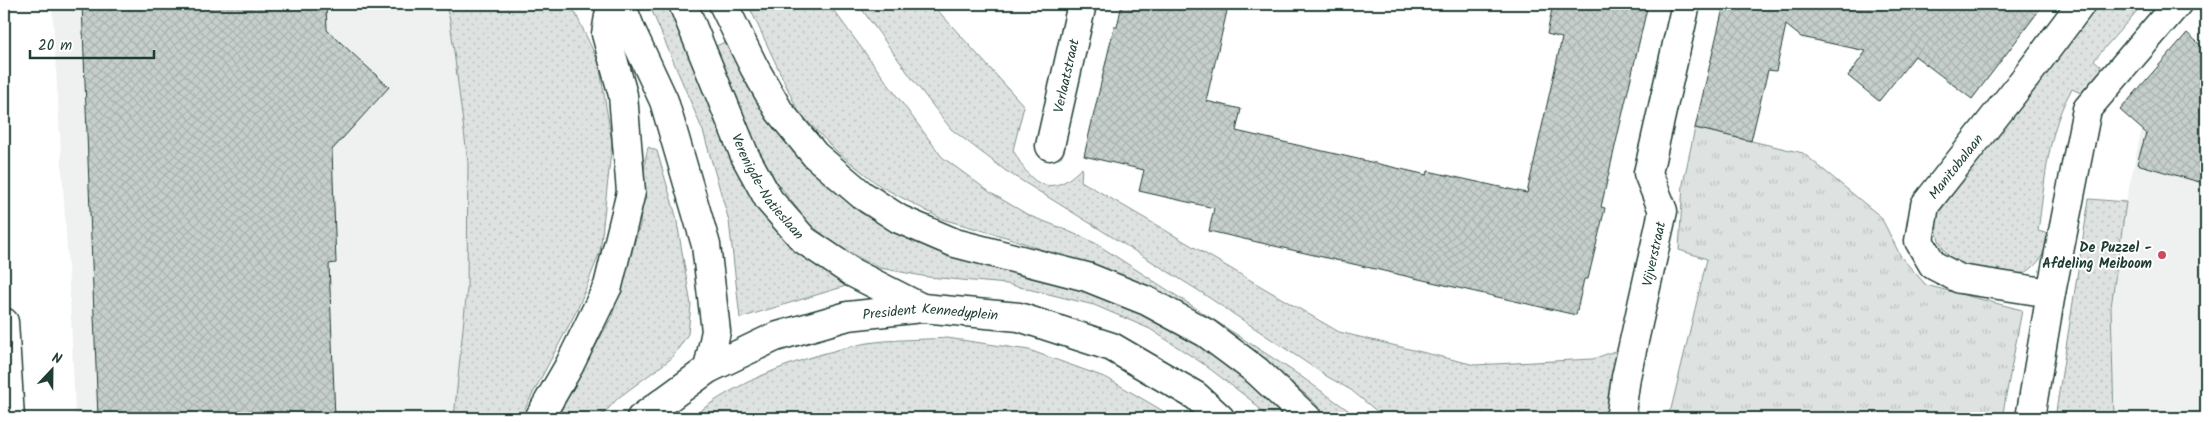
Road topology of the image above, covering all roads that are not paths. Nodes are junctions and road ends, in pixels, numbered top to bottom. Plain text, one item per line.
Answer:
1 (611, 4) edge
2 (620, 4) edge
3 (682, 4) edge
4 (723, 4) edge
5 (1082, 4) edge
6 (1686, 4) edge
7 (2081, 4) edge
8 (2177, 4) edge
9 (1050, 146) dead end
10 (2051, 293) junction
11 (922, 308) junction
12 (4, 322) edge
13 (708, 369) junction
14 (10, 418) edge
15 (539, 418) edge
16 (641, 418) edge
17 (1220, 418) edge
18 (1307, 418) edge
19 (1625, 418) edge
20 (2030, 418) edge

1 - 15 main road
2 - 13 main road
3 - 11 main road, Verenigde-Natieslaan
4 - 18 main road
5 - 9 main road, Verlaatstraat
6 - 19 main road, Vijverstraat
7 - 10 main road, Manitobalaan
8 - 10 main road
10 - 20 main road
11 - 13 main road, President Kennedyplein
11 - 17 main road, President Kennedyplein
12 - 14 main road
13 - 16 main road, President Kennedyplein

